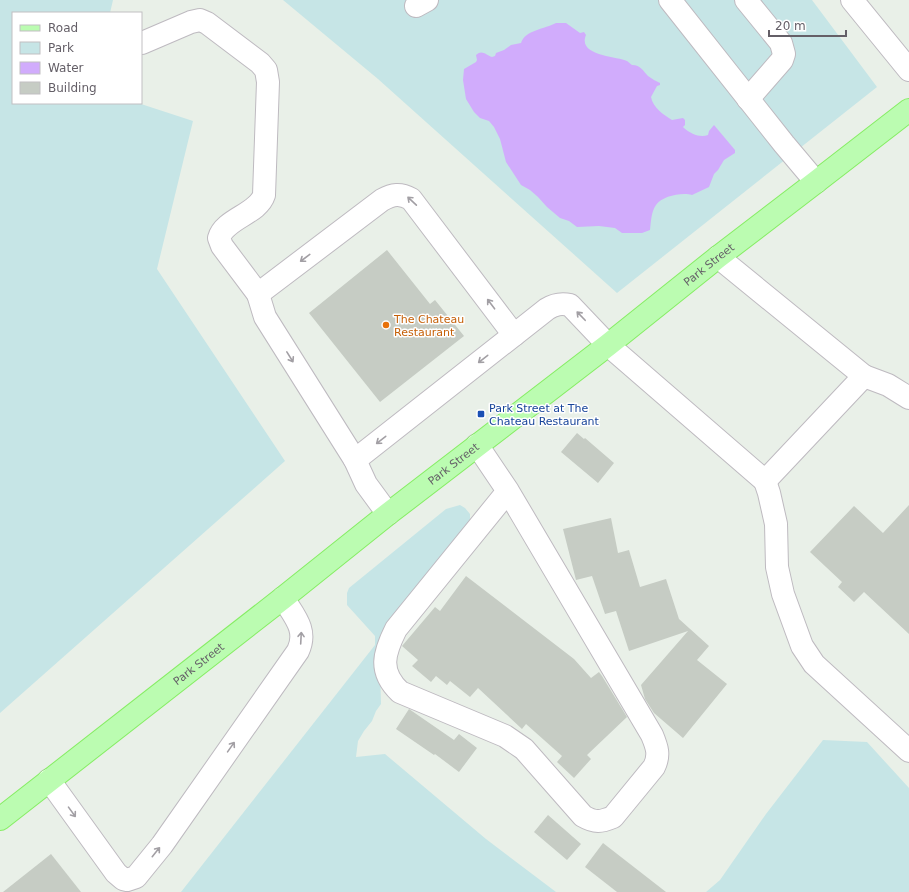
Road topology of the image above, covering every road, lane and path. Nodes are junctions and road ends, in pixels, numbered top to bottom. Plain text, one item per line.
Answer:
1 (670, 0) edge
2 (746, 0) edge
3 (852, 0) edge
4 (142, 43) edge
5 (909, 70) edge
6 (748, 99) junction
7 (909, 110) edge
8 (816, 182) junction
9 (718, 257) junction
10 (258, 294) junction
11 (514, 335) junction
12 (608, 344) junction
13 (864, 376) junction
14 (909, 398) edge
15 (477, 445) junction
16 (355, 460) junction
17 (765, 480) junction
18 (508, 491) junction
19 (388, 514) junction
20 (283, 598) junction
21 (909, 751) edge
22 (50, 780) junction
23 (0, 819) edge

1 - 6 lane
2 - 6 lane
3 - 5 lane
4 - 10 lane
6 - 8 lane
7 - 8 main road, Park Street
8 - 9 main road, Park Street
9 - 12 main road, Park Street
9 - 13 lane
11 -> 10 lane
10 -> 16 lane
12 -> 11 lane
11 -> 16 lane
12 - 15 main road, Park Street
12 - 17 lane
13 - 14 lane
13 - 17 lane
15 - 18 lane
15 - 19 main road, Park Street
16 - 19 lane
17 - 21 lane
18 - 18 lane
19 - 20 main road, Park Street
20 - 22 main road, Park Street
22 -> 20 lane
22 - 23 main road, Park Street

